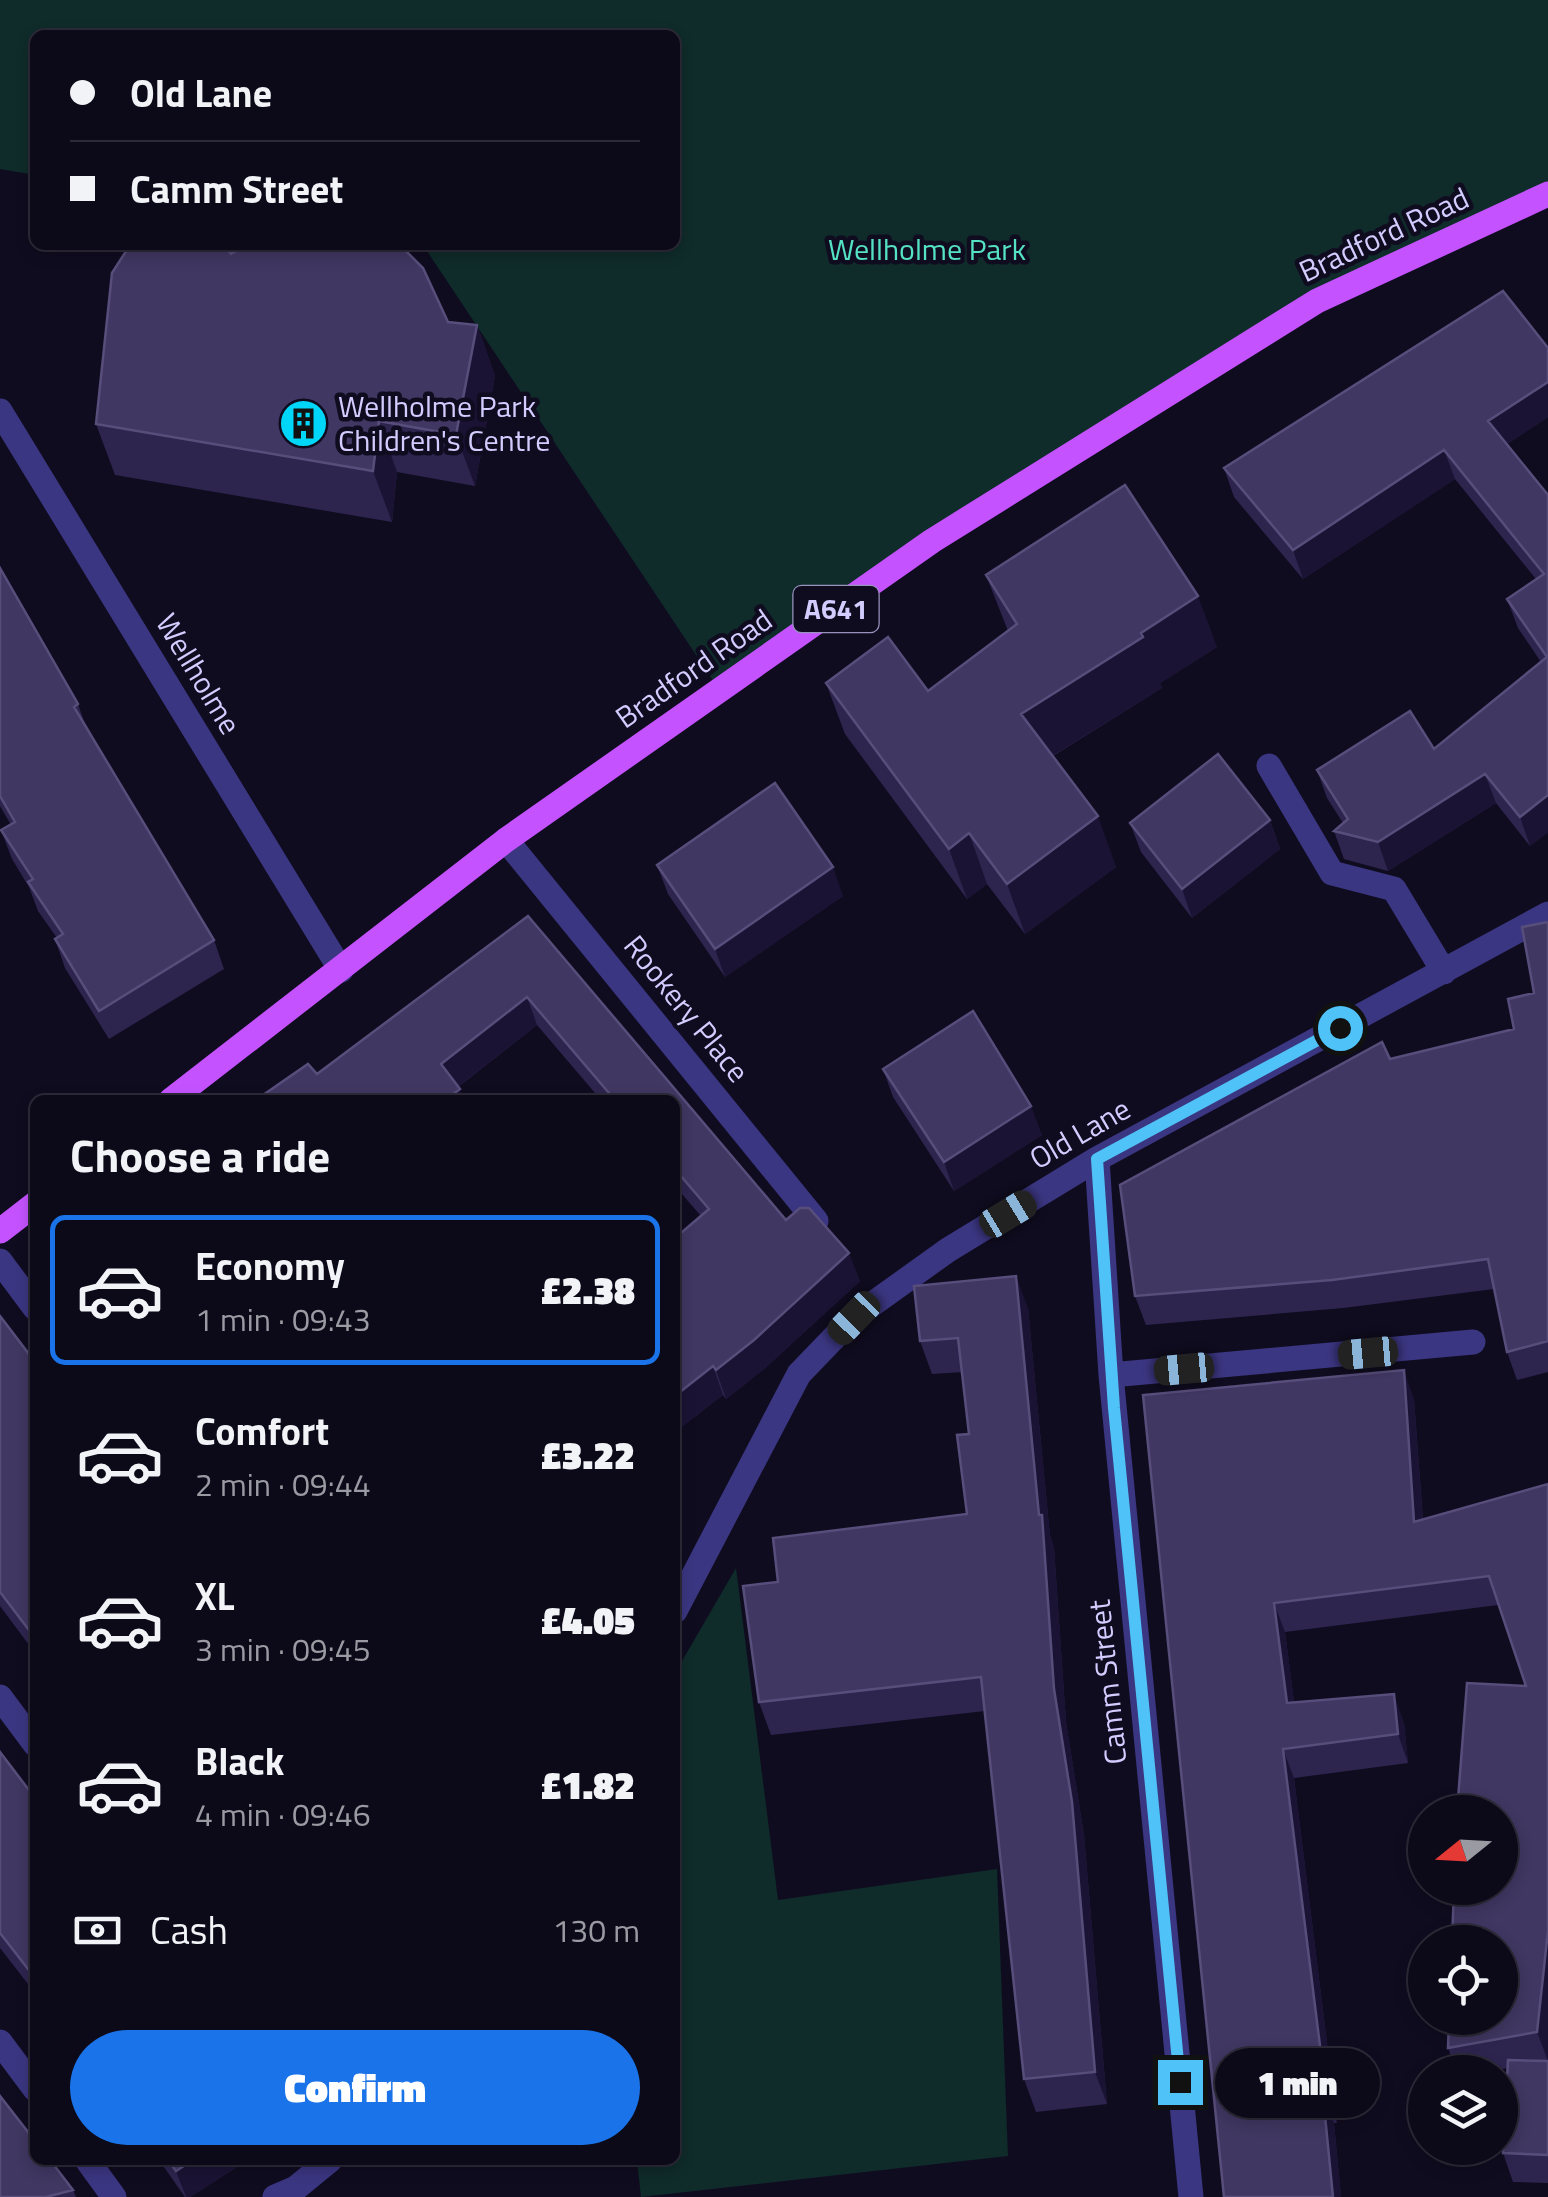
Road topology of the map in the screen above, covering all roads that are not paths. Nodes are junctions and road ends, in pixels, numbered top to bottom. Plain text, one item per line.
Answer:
1 (1548, 194) edge
2 (0, 411) edge
3 (1269, 766) dead end
4 (506, 840) junction
5 (1548, 914) edge
6 (341, 970) junction
7 (1444, 972) junction
8 (178, 1095) edge
9 (1097, 1159) junction
10 (30, 1208) edge
11 (816, 1220) edge
12 (0, 1231) edge
13 (0, 1260) edge
14 (30, 1301) edge
15 (1474, 1342) dead end
16 (1111, 1375) junction
17 (680, 1602) edge
18 (0, 1698) edge
19 (30, 1737) edge
20 (0, 2042) edge
21 (30, 2083) edge
22 (91, 2165) edge
23 (324, 2165) edge
24 (289, 2194) edge
25 (114, 2197) edge
26 (1192, 2197) edge

1 - 4 main road, Bradford Road / A641
2 - 6 street, Wellholme
3 - 7 street
4 - 6 main road, Bradford Road / A641
4 - 11 street, Rookery Place
5 - 7 street, Old Lane
6 - 8 main road, Bradford Road / A641
7 - 9 street, Old Lane
9 - 16 street, Camm Street
9 - 17 street, Old Lane
10 - 12 main road
13 - 14 street
15 - 16 street
16 - 26 street, Camm Street
18 - 19 street
20 - 21 street
22 - 25 street
23 - 24 street

